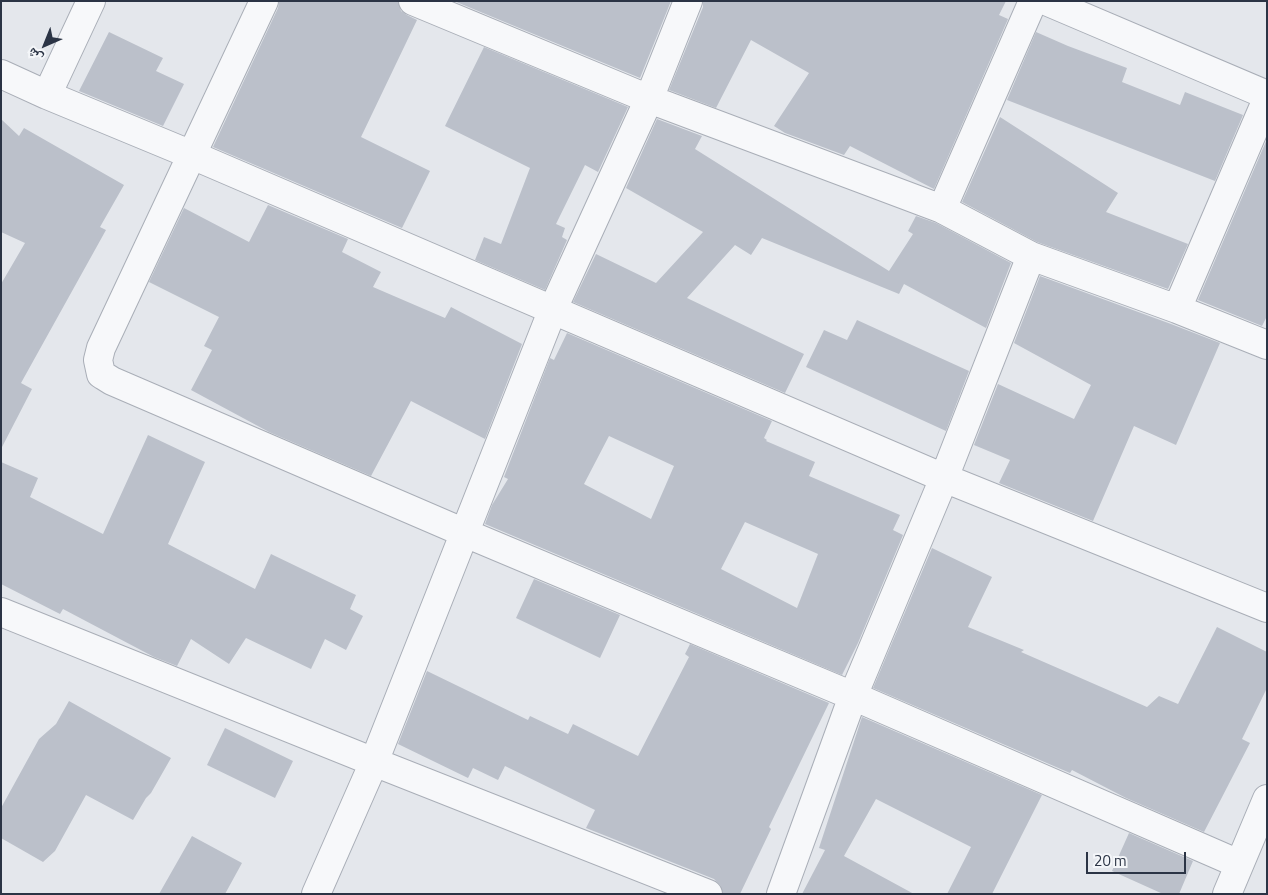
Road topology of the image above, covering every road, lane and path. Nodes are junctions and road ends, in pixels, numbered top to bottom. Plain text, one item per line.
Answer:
1 (91, 1) edge
2 (264, 1) edge
3 (413, 1) edge
4 (688, 1) edge
5 (1034, 1) edge
6 (1046, 1) edge
7 (1, 74) edge
8 (46, 95) junction
9 (1267, 97) edge
10 (649, 99) junction
11 (192, 155) junction
12 (942, 209) junction
13 (1032, 256) junction
14 (553, 309) junction
15 (1177, 309) junction
16 (1267, 345) edge
17 (944, 478) junction
18 (465, 533) junction
19 (1267, 608) edge
20 (1, 612) edge
21 (853, 696) junction
22 (374, 762) junction
23 (1267, 799) edge
24 (1239, 864) junction
25 (316, 894) edge
26 (708, 894) edge
27 (781, 894) edge
28 (1227, 894) edge

1 - 8 street
2 - 11 street
3 - 10 street
4 - 10 street
5 - 12 street
6 - 9 street
7 - 8 street
8 - 11 street
9 - 15 street
10 - 12 street
10 - 14 street
11 - 14 street
11 - 18 street
12 - 13 street
13 - 15 street
13 - 17 street
14 - 17 street
14 - 18 street
15 - 16 street
17 - 19 street
17 - 21 street
18 - 21 street
18 - 22 street
20 - 22 street
21 - 24 street
21 - 27 street
22 - 25 street
22 - 26 street
23 - 24 street
24 - 28 street

